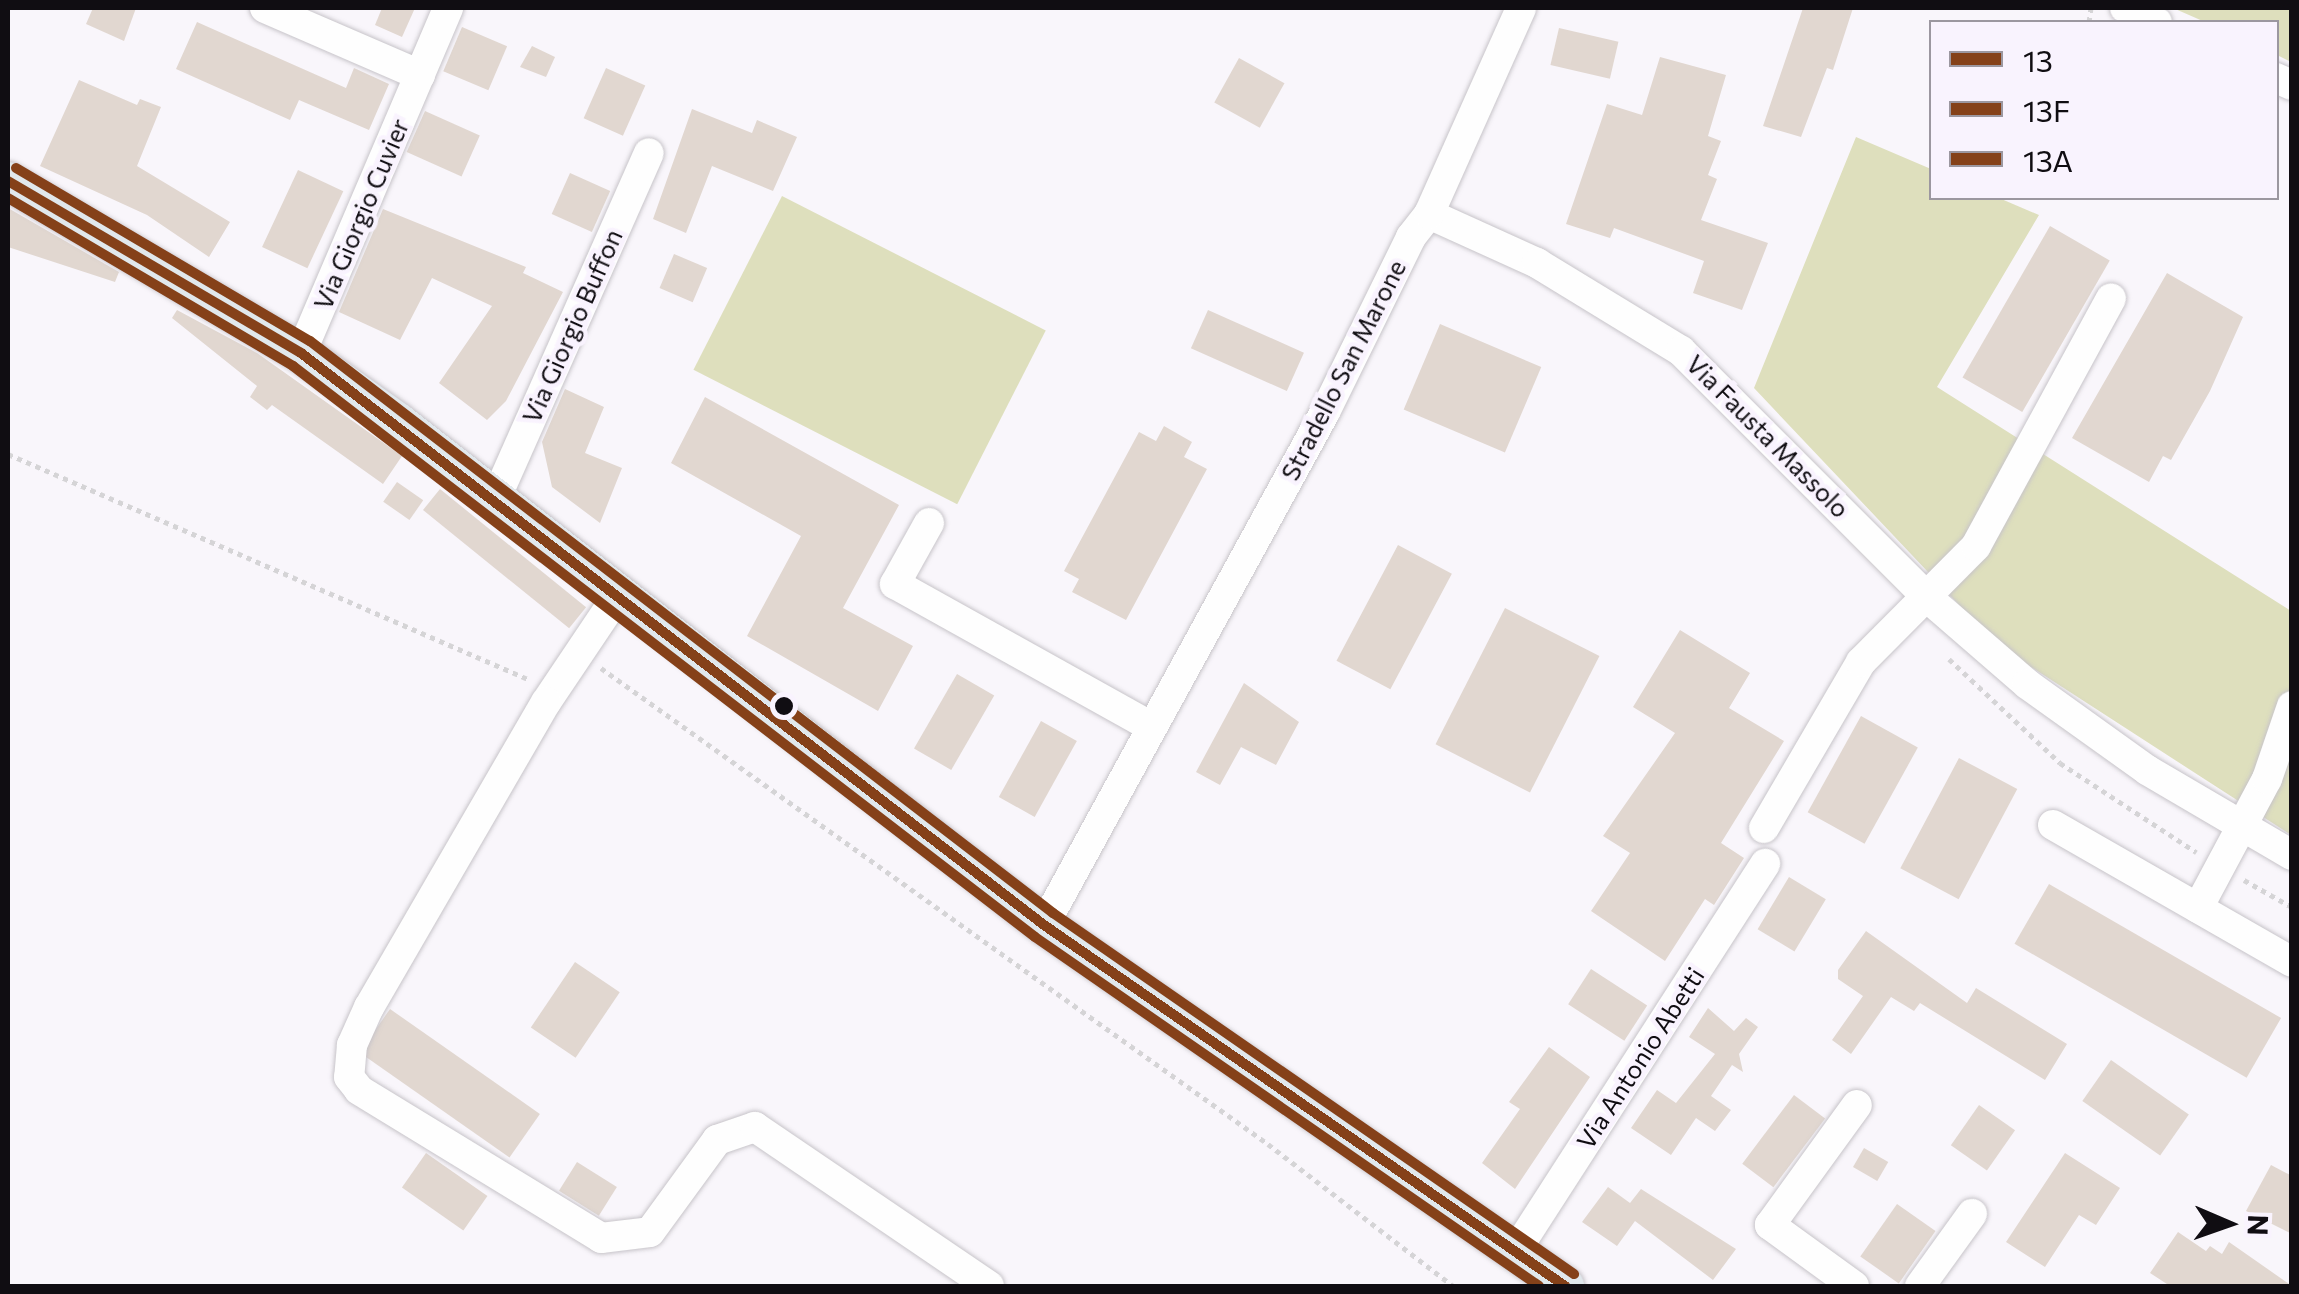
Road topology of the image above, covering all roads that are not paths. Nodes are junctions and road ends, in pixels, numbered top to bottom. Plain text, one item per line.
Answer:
1 (265, 8) edge
2 (448, 8) edge
3 (1521, 8) edge
4 (2125, 8) edge
5 (2152, 20) edge
6 (420, 75) junction
7 (649, 153) dead end
8 (8, 182) edge
9 (1429, 214) junction
10 (2111, 298) dead end
11 (301, 354) junction
12 (496, 498) junction
13 (929, 523) dead end
14 (618, 595) junction
15 (1929, 599) junction
16 (2292, 706) edge
17 (1152, 727) junction
18 (2053, 825) dead end
19 (1764, 828) dead end
20 (2244, 828) junction
21 (2292, 855) edge
22 (1765, 864) dead end
23 (2198, 908) junction
24 (1044, 925) junction
25 (2292, 962) edge
26 (1857, 1105) dead end
27 (1972, 1214) dead end
28 (1515, 1252) junction
29 (989, 1286) edge
30 (1565, 1286) edge
31 (1854, 1286) edge
32 (1920, 1286) edge

1 - 6 street
2 - 6 street, Via Giorgio Cuvier
3 - 9 street, Stradello San Marone
4 - 5 street
6 - 11 street, Via Giorgio Cuvier
7 - 12 street, Via Giorgio Buffon
8 - 11 main road
9 - 15 street, Via Fausta Massolo
9 - 17 street, Stradello San Marone
10 - 15 street
11 - 12 main road
12 - 14 main road
13 - 17 street
14 - 24 main road
14 - 29 street
15 - 19 street
15 - 20 street, Via Fausta Massolo
16 - 20 street
17 - 24 street, Stradello San Marone
18 - 23 street
20 - 21 street, Via Fausta Massolo
20 - 23 street
22 - 28 street, Via Antonio Abetti
23 - 25 street
24 - 28 main road
26 - 31 street
27 - 32 street
28 - 30 main road

